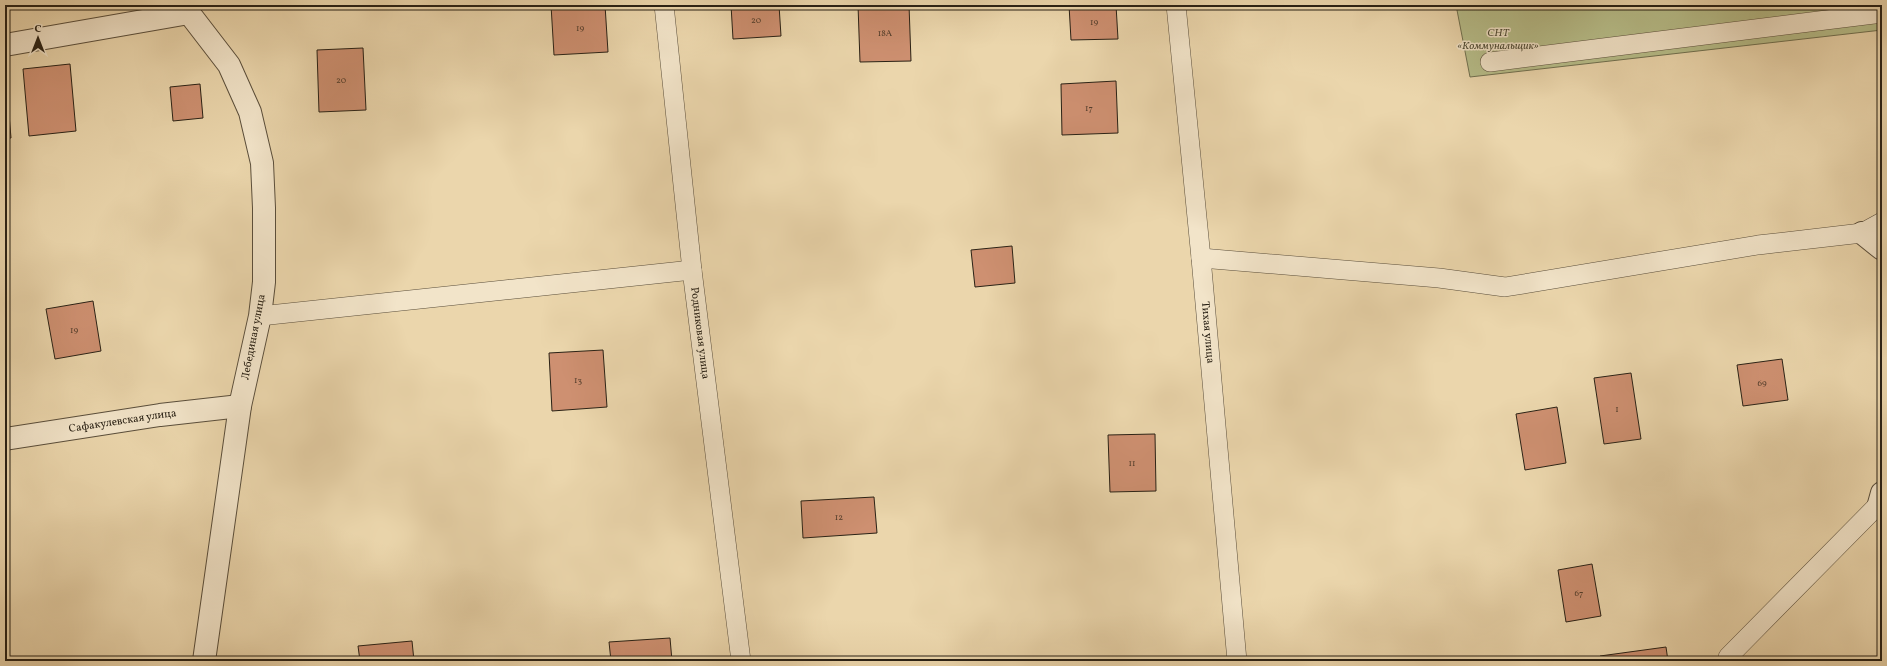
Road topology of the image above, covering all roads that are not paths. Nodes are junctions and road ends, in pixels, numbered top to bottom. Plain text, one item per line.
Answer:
1 (664, 5) edge
2 (1176, 5) edge
3 (190, 9) edge
4 (1882, 13) edge
5 (5, 45) edge
6 (1490, 62) dead end
7 (1882, 222) edge
8 (1862, 233) junction
9 (1882, 249) edge
10 (1201, 258) junction
11 (692, 270) junction
12 (260, 316) junction
13 (240, 406) junction
14 (5, 439) edge
15 (1881, 501) edge
16 (1728, 657) dead end
17 (204, 661) edge
18 (741, 661) edge
19 (1237, 661) edge

1 - 11 lane, Родниковая улица
2 - 10 lane, Тихая улица
3 - 5 street
3 - 12 street, Лебединая улица
4 - 6 lane
7 - 8 lane
8 - 9 street
8 - 10 lane
10 - 19 lane, Тихая улица
11 - 12 lane
11 - 18 lane, Родниковая улица
12 - 13 street, Лебединая улица
13 - 14 street, Сафакулевская улица
13 - 17 street, Лебединая улица
15 - 16 lane

